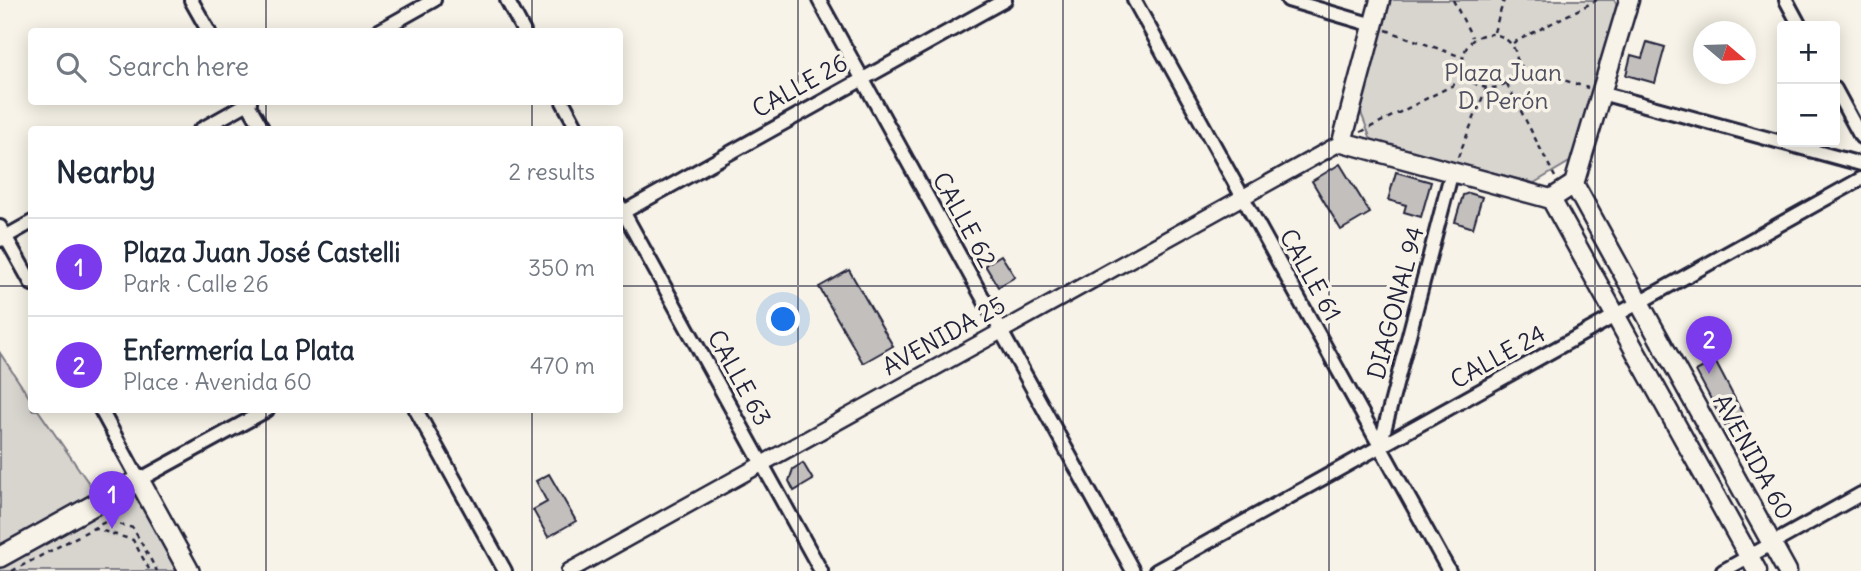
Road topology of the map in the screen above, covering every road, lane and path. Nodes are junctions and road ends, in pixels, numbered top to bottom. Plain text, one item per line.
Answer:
1 (191, 0) edge
2 (434, 0) edge
3 (507, 0) edge
4 (819, 0) edge
5 (1005, 0) edge
6 (1134, 0) edge
7 (1288, 0) edge
8 (1380, 0) edge
9 (1453, 0) edge
10 (1504, 0) edge
11 (1597, 0) edge
12 (1629, 0) edge
13 (1786, 0) edge
14 (1797, 21) edge
15 (1373, 25) junction
16 (207, 28) edge
17 (384, 28) edge
18 (522, 28) edge
19 (1494, 32) junction
20 (1473, 38) junction
21 (1513, 43) junction
22 (1462, 57) junction
23 (1518, 65) junction
24 (1467, 78) junction
25 (862, 79) junction
26 (1507, 84) junction
27 (1486, 89) junction
28 (1601, 93) junction
29 (1840, 98) edge
30 (243, 105) edge
31 (250, 105) edge
32 (565, 105) edge
33 (207, 126) edge
34 (260, 126) edge
35 (576, 126) edge
36 (1861, 136) edge
37 (1342, 142) junction
38 (1861, 164) edge
39 (1452, 171) junction
40 (1861, 179) edge
41 (1562, 191) junction
42 (1243, 197) junction
43 (623, 209) edge
44 (623, 214) edge
45 (28, 224) edge
46 (2, 234) edge
47 (28, 277) edge
48 (1639, 302) junction
49 (1616, 315) junction
50 (1001, 331) junction
51 (103, 413) edge
52 (262, 413) edge
53 (418, 413) edge
54 (1380, 446) junction
55 (762, 464) junction
56 (139, 480) junction
57 (1861, 495) edge
58 (94, 528) junction
59 (1772, 544) junction
60 (0, 557) edge
61 (1753, 564) edge
62 (4, 571) edge
63 (12, 571) edge
64 (150, 571) edge
65 (157, 571) edge
66 (190, 571) edge
67 (505, 571) edge
68 (569, 571) edge
69 (821, 571) edge
70 (1133, 571) edge
71 (1156, 571) edge
72 (1448, 571) edge
73 (1723, 571) edge
74 (1787, 571) edge

1 - 16 street
2 - 17 street
3 - 18 street
4 - 25 street, CALLE 62
5 - 25 street, CALLE 26
6 - 42 street, CALLE 61
7 - 15 street
8 - 15 main road
9 - 20 path
10 - 19 path
11 - 21 path
12 - 28 main road
13 - 14 street
15 - 22 path
15 - 37 main road
19 - 20 path
19 - 21 path
20 - 22 path
21 - 23 path
22 - 24 path
23 - 26 path
23 - 28 path
24 - 27 path
24 - 37 path
25 - 43 street, CALLE 26
25 - 50 street, CALLE 62
26 - 27 path
26 - 41 path
27 - 39 path
28 - 38 street
28 - 41 main road
29 - 36 street
30 - 33 street
31 - 34 street
32 - 35 street
37 - 39 main road
37 - 42 street, AVENIDA 25
39 - 41 main road
39 - 54 street, DIAGONAL 94
40 - 48 street, CALLE 24
41 - 48 main road, AVENIDA 60
41 - 49 main road, AVENIDA 60
42 - 50 street, AVENIDA 25
42 - 54 street, CALLE 61
44 - 55 street, CALLE 63
45 - 46 street
46 - 47 street
48 - 49 street, CALLE 24
48 - 59 main road, AVENIDA 60
49 - 54 street, CALLE 24
49 - 61 main road, AVENIDA 60
50 - 55 street, AVENIDA 25
50 - 70 street, CALLE 62
51 - 56 street
52 - 56 street
53 - 67 street
54 - 71 street, CALLE 24
54 - 72 street, CALLE 61
55 - 68 street, AVENIDA 25
55 - 69 street, CALLE 63
56 - 60 main road
56 - 66 main road
57 - 59 street
58 - 62 path
58 - 63 path
58 - 64 path
58 - 65 path
59 - 61 street
59 - 74 main road, AVENIDA 60
61 - 73 street

